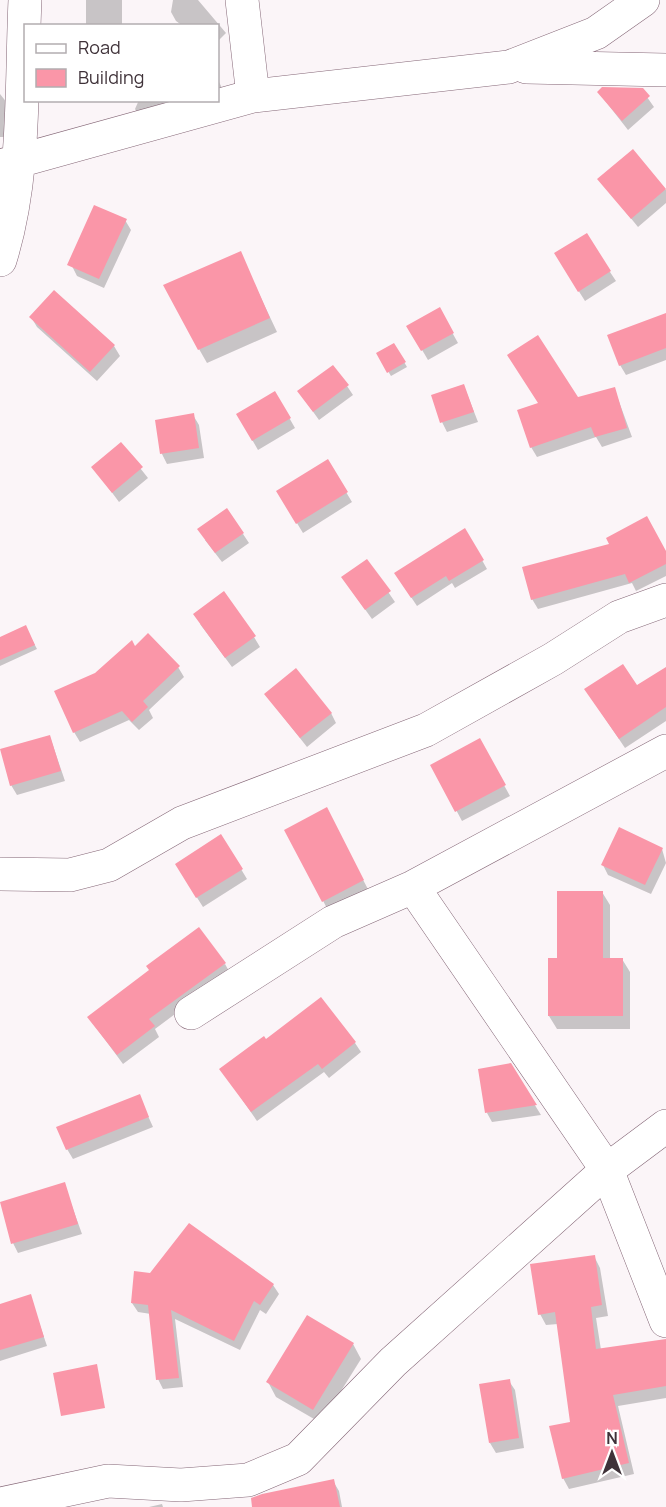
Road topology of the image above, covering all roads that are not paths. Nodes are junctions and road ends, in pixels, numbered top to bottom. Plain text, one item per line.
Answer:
1 (25, 0) edge
2 (242, 0) edge
3 (643, 0) edge
4 (509, 67) junction
5 (666, 70) edge
6 (253, 96) junction
7 (9, 164) edge
8 (0, 260) edge
9 (666, 600) edge
10 (666, 751) edge
11 (0, 874) edge
12 (413, 887) junction
13 (191, 1013) dead end
14 (666, 1126) edge
15 (607, 1170) junction
16 (666, 1321) edge
17 (0, 1504) edge

1 - 7 street
2 - 6 street
3 - 4 street
4 - 5 street
4 - 6 street
6 - 7 street
7 - 8 street
9 - 11 street
10 - 12 street
12 - 13 street
12 - 15 street
14 - 15 street
15 - 16 street
15 - 17 street

